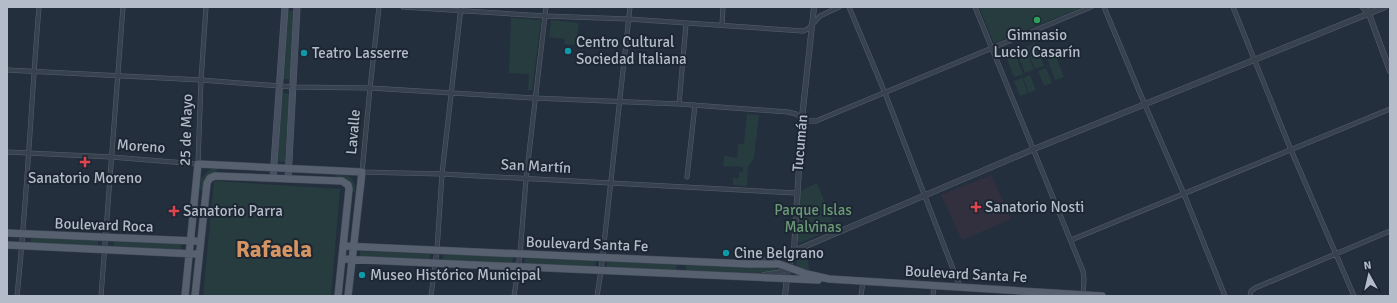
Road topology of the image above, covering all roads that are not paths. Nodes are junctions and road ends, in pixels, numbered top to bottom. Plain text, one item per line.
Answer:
1 (40, 7) edge
2 (123, 7) edge
3 (206, 7) edge
4 (284, 7) edge
5 (297, 7) edge
6 (379, 7) edge
7 (403, 7) edge
8 (546, 7) edge
9 (630, 7) edge
10 (723, 7) edge
11 (814, 7) edge
12 (839, 7) edge
13 (849, 7) edge
14 (976, 7) edge
15 (1091, 7) edge
16 (1104, 7) edge
17 (1233, 7) edge
18 (1363, 7) edge
19 (1372, 7) edge
20 (1385, 7) edge
21 (461, 9) edge
22 (1369, 14) junction
23 (545, 16) junction
24 (628, 19) junction
25 (686, 24) junction
26 (812, 24) junction
27 (722, 25) junction
28 (992, 48) junction
29 (1255, 59) junction
30 (7, 70) edge
31 (1390, 71) edge
32 (34, 72) junction
33 (118, 75) junction
34 (201, 80) junction
35 (279, 85) junction
36 (293, 87) junction
37 (370, 88) junction
38 (451, 92) junction
39 (885, 92) junction
40 (534, 98) junction
41 (619, 101) junction
42 (678, 104) junction
43 (695, 105) junction
44 (1144, 105) junction
45 (1390, 109) edge
46 (802, 118) junction
47 (1034, 149) junction
48 (1291, 150) junction
49 (7, 152) edge
50 (28, 153) junction
51 (111, 157) junction
52 (198, 164) junction
53 (274, 168) junction
54 (289, 169) junction
55 (362, 172) junction
56 (442, 174) junction
57 (687, 177) dead end
58 (273, 178) junction
59 (288, 179) junction
60 (526, 179) junction
61 (610, 184) junction
62 (796, 194) junction
63 (1184, 194) junction
64 (924, 195) junction
65 (1390, 231) edge
66 (7, 233) edge
67 (24, 234) junction
68 (106, 238) junction
69 (1071, 240) junction
70 (191, 241) junction
71 (200, 242) junction
72 (7, 245) edge
73 (22, 246) junction
74 (342, 246) junction
75 (354, 247) junction
76 (106, 249) junction
77 (437, 250) junction
78 (794, 251) junction
79 (1336, 253) junction
80 (190, 254) junction
81 (520, 254) junction
82 (200, 255) junction
83 (602, 258) junction
84 (342, 260) junction
85 (353, 260) junction
86 (681, 261) junction
87 (435, 263) junction
88 (754, 264) junction
89 (518, 267) junction
90 (788, 268) junction
91 (601, 271) junction
92 (680, 274) junction
93 (741, 277) junction
94 (829, 279) junction
95 (787, 280) junction
96 (863, 280) junction
97 (934, 286) junction
98 (960, 287) junction
99 (1008, 293) edge
100 (1083, 295) edge
101 (17, 296) edge
102 (101, 296) edge
103 (185, 296) edge
104 (195, 296) edge
105 (338, 296) edge
106 (348, 296) edge
107 (431, 296) edge
108 (514, 296) edge
109 (597, 296) edge
110 (785, 296) edge
111 (861, 296) edge
112 (934, 296) edge
113 (1102, 296) edge
114 (1225, 296) edge
115 (1250, 296) edge
116 (1354, 296) edge

1 - 32 street
2 - 33 street
3 - 34 street, 25 de Mayo
4 - 35 main road
5 - 36 main road
6 - 37 street, Lavalle
7 - 21 street
8 - 23 street
9 - 24 street
10 - 27 street
11 - 26 street, Tucumán
12 - 26 street
13 - 39 street
14 - 28 street
15 - 28 street
16 - 44 street
17 - 29 street
18 - 22 street
19 - 22 street
20 - 22 street
21 - 23 street
21 - 38 street
22 - 29 street
22 - 31 street
23 - 24 street
23 - 40 street
24 - 25 street
24 - 41 street
25 - 27 street
25 - 42 street
26 - 27 street
26 - 46 street, Tucumán
28 - 39 street
28 - 47 street
29 - 44 street
29 - 48 street
30 - 32 street
32 - 33 street
32 - 50 street
33 - 34 street
33 - 51 street
34 - 35 street
34 - 52 street, 25 de Mayo
35 - 36 street
35 - 53 main road
36 - 37 street
36 - 54 main road
37 - 38 street
37 - 55 street, Lavalle
38 - 40 street
38 - 56 street
39 - 46 street
39 - 64 street
40 - 41 street
40 - 60 street
41 - 42 street
41 - 61 street
42 - 43 street
43 - 46 street
43 - 57 street
44 - 47 street
44 - 63 street
45 - 48 street
46 - 62 street, Tucumán
47 - 64 street
47 - 69 street
48 - 63 street
48 - 79 street
49 - 50 street, Moreno
50 - 51 street, Moreno
50 - 67 street
51 - 52 street, Moreno
51 - 68 street
52 - 53 main road, Moreno
52 - 70 main road, 25 de Mayo
53 - 54 main road, San Martín
53 - 58 main road
54 - 55 main road, San Martín
54 - 59 main road
55 - 56 street, San Martín
55 - 75 main road, Lavalle
56 - 60 street, San Martín
56 - 77 street
58 - 59 main road
58 - 71 main road, 25 de Mayo
59 - 74 main road
60 - 61 street, San Martín
60 - 81 street
61 - 62 street, San Martín
61 - 83 street
62 - 78 street, Tucumán
63 - 69 street
63 - 114 street
64 - 78 street
64 - 98 street
65 - 79 street
66 - 67 main road, Boulevard Roca
67 - 68 main road, Boulevard Roca
67 - 73 street
68 - 70 main road, Boulevard Roca
68 - 76 street
69 - 100 street
70 - 71 main road, Boulevard Roca
70 - 80 main road, 25 de Mayo
71 - 82 main road, 25 de Mayo
72 - 73 main road, Boulevard Roca
73 - 76 main road, Boulevard Roca
73 - 101 street
74 - 75 main road, Boulevard Santa Fe
74 - 84 main road
75 - 77 main road, Boulevard Santa Fe
75 - 85 main road, Lavalle
76 - 80 main road, Boulevard Roca
76 - 102 street
77 - 81 main road, Boulevard Santa Fe
77 - 87 street
78 - 88 street
78 - 90 street, Tucumán
79 - 115 street
79 - 116 street
80 - 82 main road, Boulevard Roca
80 - 103 main road, 25 de Mayo
81 - 83 main road, Boulevard Santa Fe
81 - 89 street
82 - 104 main road, 25 de Mayo
83 - 86 main road, Boulevard Santa Fe
83 - 91 street
84 - 85 main road, Boulevard Santa Fe
84 - 105 main road
85 - 87 main road, Boulevard Santa Fe
85 - 106 main road, Lavalle
86 - 88 main road, Boulevard Santa Fe
86 - 92 main road
87 - 89 main road, Boulevard Santa Fe
87 - 107 street
88 - 90 main road, Boulevard Santa Fe
89 - 91 main road, Boulevard Santa Fe
89 - 108 street
90 - 93 street
90 - 94 main road, Boulevard Santa Fe
90 - 95 street, Tucumán
91 - 92 main road, Boulevard Santa Fe
91 - 109 street
92 - 93 main road, Boulevard Santa Fe
93 - 95 main road, Boulevard Santa Fe
94 - 95 main road, Boulevard Santa Fe
94 - 96 main road, Boulevard Santa Fe
95 - 110 street, Tucumán
96 - 97 main road, Boulevard Santa Fe
96 - 111 street
97 - 98 main road, Boulevard Santa Fe
97 - 112 street
98 - 99 main road, Boulevard Santa Fe
99 - 100 main road, Boulevard Santa Fe
100 - 113 main road, Boulevard Santa Fe

